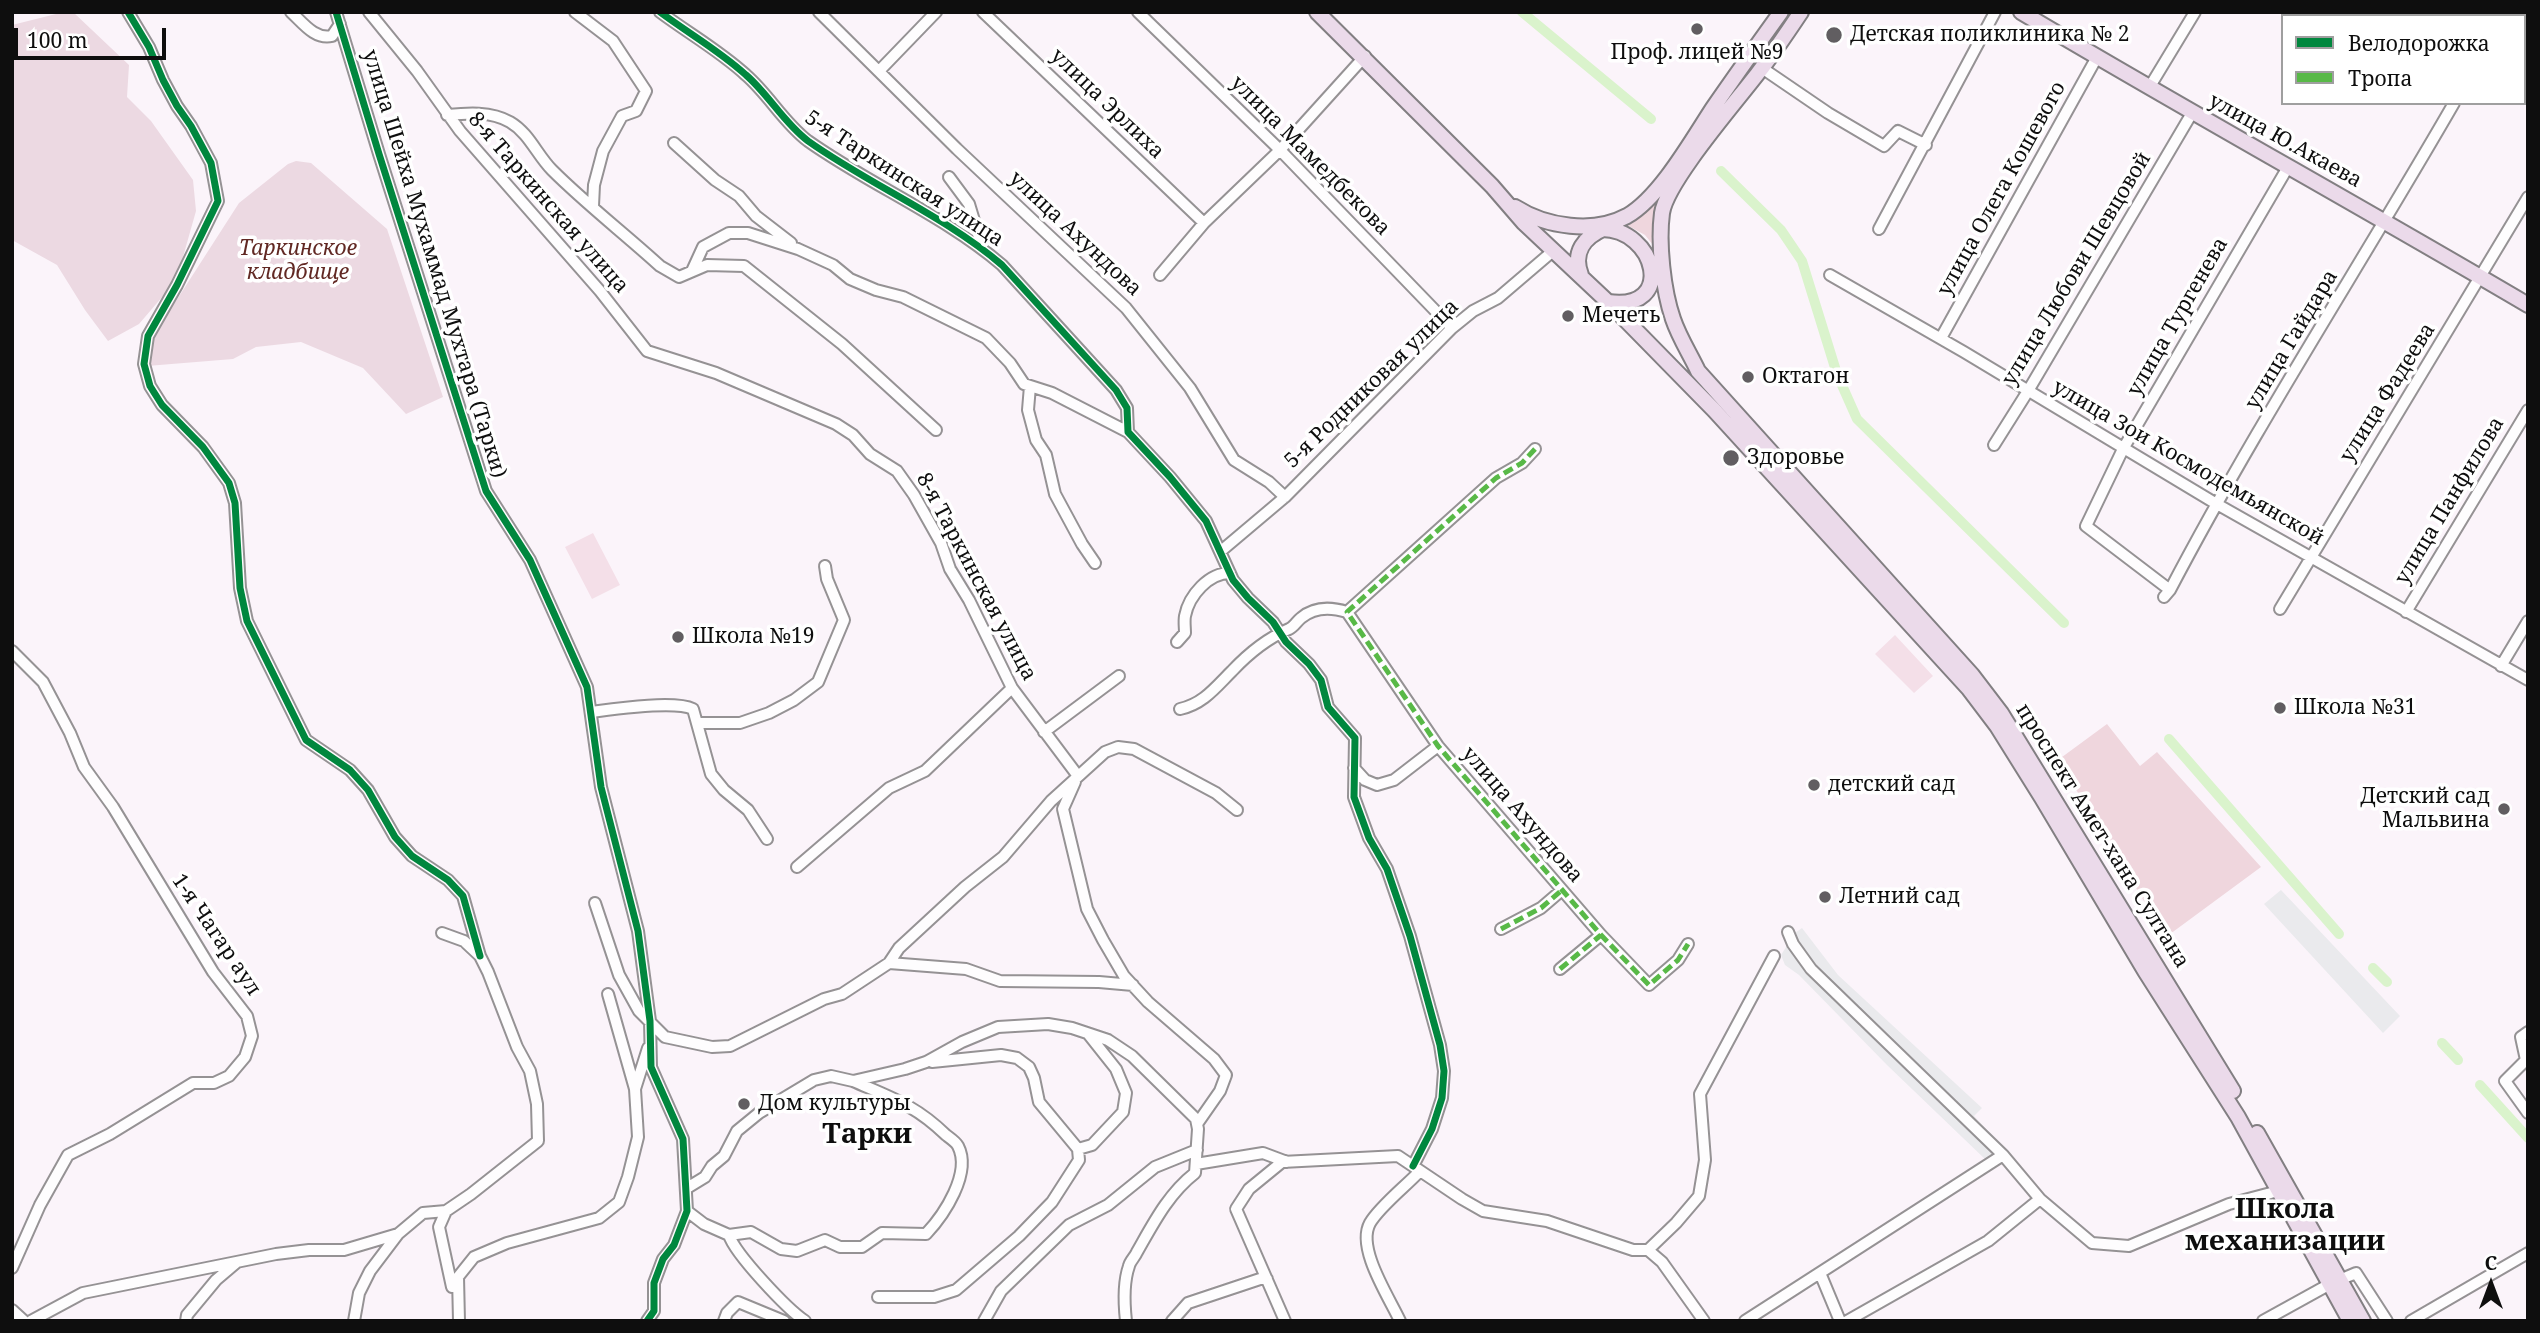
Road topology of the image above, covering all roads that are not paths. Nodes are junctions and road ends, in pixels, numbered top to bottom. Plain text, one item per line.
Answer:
1 (128, 12) edge
2 (291, 12) edge
3 (369, 12) edge
4 (575, 12) edge
5 (660, 12) edge
6 (819, 12) edge
7 (936, 12) edge
8 (983, 12) edge
9 (1138, 12) edge
10 (1318, 12) edge
11 (1781, 12) edge
12 (1801, 12) edge
13 (1995, 12) edge
14 (2021, 12) edge
15 (2194, 12) edge
16 (338, 18) edge
17 (1365, 57) junction
18 (2097, 57) junction
19 (1762, 68) junction
20 (880, 70) junction
21 (2150, 88) junction
22 (2453, 105) edge
23 (2192, 113) junction
24 (447, 115) junction
25 (674, 143) dead end
26 (1926, 145) junction
27 (1280, 150) junction
28 (2288, 167) junction
29 (949, 177) dead end
30 (2528, 197) edge
31 (593, 206) junction
32 (1525, 218) junction
33 (2386, 221) junction
34 (1204, 223) junction
35 (1607, 227) junction
36 (1880, 229) dead end
37 (982, 247) junction
38 (798, 249) junction
39 (1553, 251) junction
40 (1660, 270) junction
41 (692, 271) junction
42 (1160, 275) dead end
43 (1830, 275) dead end
44 (2481, 277) junction
45 (1583, 279) junction
46 (1608, 302) junction
47 (2528, 305) edge
48 (1452, 328) junction
49 (1941, 338) junction
50 (1030, 386) junction
51 (2028, 391) junction
52 (1718, 404) junction
53 (2528, 410) edge
54 (936, 430) dead end
55 (1128, 432) junction
56 (1994, 444) dead end
57 (1535, 449) dead end
58 (2123, 449) junction
59 (1285, 497) junction
60 (2215, 503) junction
61 (1221, 551) junction
62 (2309, 557) junction
63 (1095, 563) dead end
64 (825, 566) dead end
65 (1230, 573) junction
66 (2167, 593) joint
67 (2280, 609) dead end
68 (1347, 612) junction
69 (2406, 612) junction
70 (2528, 621) edge
71 (1280, 631) junction
72 (1177, 642) dead end
73 (12, 651) edge
74 (2501, 666) junction
75 (1119, 676) dead end
76 (2528, 680) edge
77 (1012, 688) junction
78 (1180, 709) dead end
79 (591, 712) junction
80 (697, 723) junction
81 (1044, 732) junction
82 (1438, 746) junction
83 (1354, 768) junction
84 (1078, 776) junction
85 (1237, 810) dead end
86 (767, 839) dead end
87 (797, 867) dead end
88 (1562, 890) junction
89 (595, 903) dead end
90 (1501, 929) dead end
91 (1788, 932) dead end
92 (442, 933) dead end
93 (1601, 935) junction
94 (1688, 944) dead end
95 (480, 956) junction
96 (1774, 956) dead end
97 (889, 962) junction
98 (1560, 969) dead end
99 (1133, 985) junction
100 (608, 994) dead end
101 (650, 1021) junction
102 (2528, 1032) edge
103 (1089, 1035) junction
104 (650, 1039) junction
105 (926, 1062) junction
106 (853, 1081) junction
107 (635, 1089) junction
108 (2528, 1113) edge
109 (1197, 1124) junction
110 (1078, 1149) junction
111 (1198, 1150) junction
112 (2003, 1154) junction
113 (1287, 1162) junction
114 (1196, 1164) junction
115 (1416, 1169) junction
116 (687, 1188) junction
117 (2283, 1190) junction
118 (2040, 1199) junction
119 (446, 1210) junction
120 (687, 1211) junction
121 (398, 1234) junction
122 (729, 1235) junction
123 (1648, 1250) junction
124 (2528, 1253) edge
125 (15, 1256) edge
126 (238, 1262) junction
127 (12, 1268) edge
128 (1820, 1273) junction
129 (1267, 1279) junction
130 (2335, 1281) junction
131 (878, 1297) dead end
132 (12, 1310) edge
133 (802, 1320) edge
134 (1700, 1320) edge
135 (24, 1321) edge
136 (31, 1321) edge
137 (186, 1321) edge
138 (354, 1321) edge
139 (459, 1321) edge
140 (647, 1321) edge
141 (724, 1321) edge
142 (784, 1321) edge
143 (984, 1321) edge
144 (1126, 1321) edge
145 (1172, 1321) edge
146 (1285, 1321) edge
147 (1400, 1321) edge
148 (1745, 1321) edge
149 (1840, 1321) edge
150 (1847, 1321) edge
151 (2263, 1321) edge
152 (2350, 1321) edge
153 (2363, 1321) edge
154 (2387, 1321) edge
155 (2411, 1321) edge

1 - 95 street
2 - 16 street, улица Шейха Мухаммад Мухтара (Тарки)
3 - 24 street, 8-я Таркинская улица
4 - 31 street
5 - 37 street, 5-я Таркинская улица
6 - 20 street, улица Ахундова
7 - 20 street
8 - 34 street, улица Эрлиха
9 - 27 street, улица Мамедбекова
10 - 17 main road
11 - 35 main road
12 - 19 main road
13 - 26 street
14 - 18 main road, улица Ю.Акаева
15 - 21 street
16 - 79 street, улица Шейха Мухаммад Мухтара (Тарки)
17 - 27 street
17 - 32 main road
18 - 21 main road, улица Ю.Акаева
18 - 49 street, улица Олега Кошевого
19 - 26 street
19 - 40 main road
20 - 59 street, улица Ахундова
21 - 23 main road, улица Ю.Акаева
22 - 33 street, улица Гайдара
23 - 28 main road, улица Ю.Акаева
23 - 51 street, улица Любови Шевцовой
24 - 31 street
24 - 77 street, 8-я Таркинская улица
25 - 38 street
26 - 36 street
27 - 34 street
27 - 48 street, улица Мамедбекова
28 - 33 main road, улица Ю.Акаева
28 - 58 street, улица Тургенева
29 - 37 street
30 - 44 street, улица Фадеева
31 - 41 street
32 - 35 main road
32 - 39 main road
33 - 44 main road, улица Ю.Акаева
33 - 60 street, улица Гайдара
34 - 42 street
35 - 40 main road
35 - 45 main road
37 - 55 street, 5-я Таркинская улица
38 - 41 street
38 - 50 street
39 - 45 main road
39 - 48 street, 5-я Родниковая улица
40 - 46 main road
40 - 52 main road
41 - 54 street
43 - 49 street, улица Зои Космодемьянской
44 - 47 main road, улица Ю.Акаева
44 - 62 street, улица Фадеева
45 - 46 main road
46 - 52 main road
48 - 59 street, 5-я Родниковая улица
49 - 51 street, улица Зои Космодемьянской
50 - 55 street
50 - 63 street
51 - 56 street, улица Любови Шевцовой
51 - 58 street, улица Зои Космодемьянской
52 - 117 main road
53 - 69 street, улица Панфилова
55 - 61 street
57 - 68 street
58 - 60 street, улица Зои Космодемьянской
58 - 66 street, улица Тургенева
59 - 61 street, 5-я Родниковая улица
60 - 62 street, улица Зои Космодемьянской
60 - 66 street, улица Гайдара
61 - 65 street
62 - 67 street, улица Фадеева
62 - 69 street, улица Зои Космодемьянской
64 - 80 street
65 - 71 street
65 - 72 street
68 - 71 street
68 - 82 street, улица Ахундова
69 - 74 street, улица Зои Космодемьянской
70 - 74 street
71 - 78 street
71 - 83 street
73 - 125 street, 1-я Чагар аул
74 - 76 street, улица Зои Космодемьянской
75 - 81 street
77 - 81 street, 8-я Таркинская улица
77 - 87 street
79 - 80 street
79 - 101 street, улица Шейха Мухаммад Мухтара (Тарки)
80 - 86 street
81 - 84 street, 8-я Таркинская улица
82 - 83 street
82 - 88 street, улица Ахундова
83 - 115 street
84 - 85 street
84 - 97 street
84 - 99 street
88 - 90 street
88 - 93 street, улица Ахундова
89 - 101 street
91 - 112 street
92 - 95 street
93 - 94 street, улица Ахундова
93 - 98 street
95 - 119 street
96 - 123 street
97 - 99 street
97 - 101 street
99 - 109 street
100 - 107 street
101 - 104 street, улица Шейха Мухаммад Мухтара (Тарки)
102 - 108 street
103 - 105 street
103 - 109 street
103 - 110 street
104 - 107 street
104 - 116 street, улица Шейха Мухаммад Мухтара (Тарки)
105 - 106 street
105 - 110 street
106 - 116 street
106 - 122 street
107 - 139 street
109 - 111 street
110 - 131 street
111 - 114 street
111 - 143 street
112 - 118 street
112 - 128 street
113 - 114 street
113 - 115 street
113 - 129 street
114 - 144 street
115 - 123 street
115 - 147 street
116 - 120 street, улица Шейха Мухаммад Мухтара (Тарки)
117 - 118 street
117 - 130 main road
118 - 150 street
119 - 121 street
119 - 139 street
120 - 122 street
120 - 140 street, улица Шейха Мухаммад Мухтара (Тарки)
121 - 126 street
121 - 138 street
122 - 133 street
123 - 134 street
124 - 155 street
125 - 127 street, 1-я Чагар аул
126 - 136 street
126 - 137 street
128 - 148 street
128 - 149 street
129 - 145 street
129 - 146 street
130 - 151 street
130 - 152 main road
130 - 153 main road
130 - 154 street
132 - 135 street
141 - 142 street

